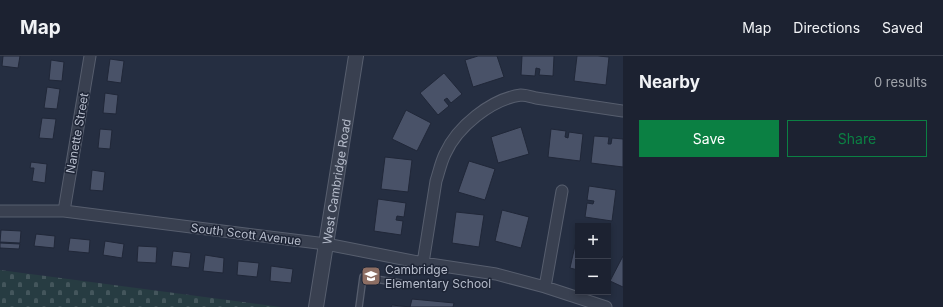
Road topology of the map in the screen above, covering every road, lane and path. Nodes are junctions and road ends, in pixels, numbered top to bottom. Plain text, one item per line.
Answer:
1 (90, 56) edge
2 (356, 56) edge
3 (623, 111) edge
4 (562, 191) dead end
5 (0, 211) edge
6 (64, 211) junction
7 (326, 244) junction
8 (423, 262) junction
9 (400, 283) dead end
10 (545, 287) junction
11 (316, 307) edge
12 (359, 307) edge
13 (606, 307) edge

1 - 6 street, Nanette Street
2 - 7 street, West Cambridge Road
3 - 8 street
4 - 10 street
5 - 6 street, South Scott Avenue
6 - 7 street, South Scott Avenue
7 - 8 street, South Scott Avenue
7 - 11 street, West Cambridge Road
8 - 10 street, South Scott Avenue
9 - 12 lane
10 - 13 street, South Scott Avenue

